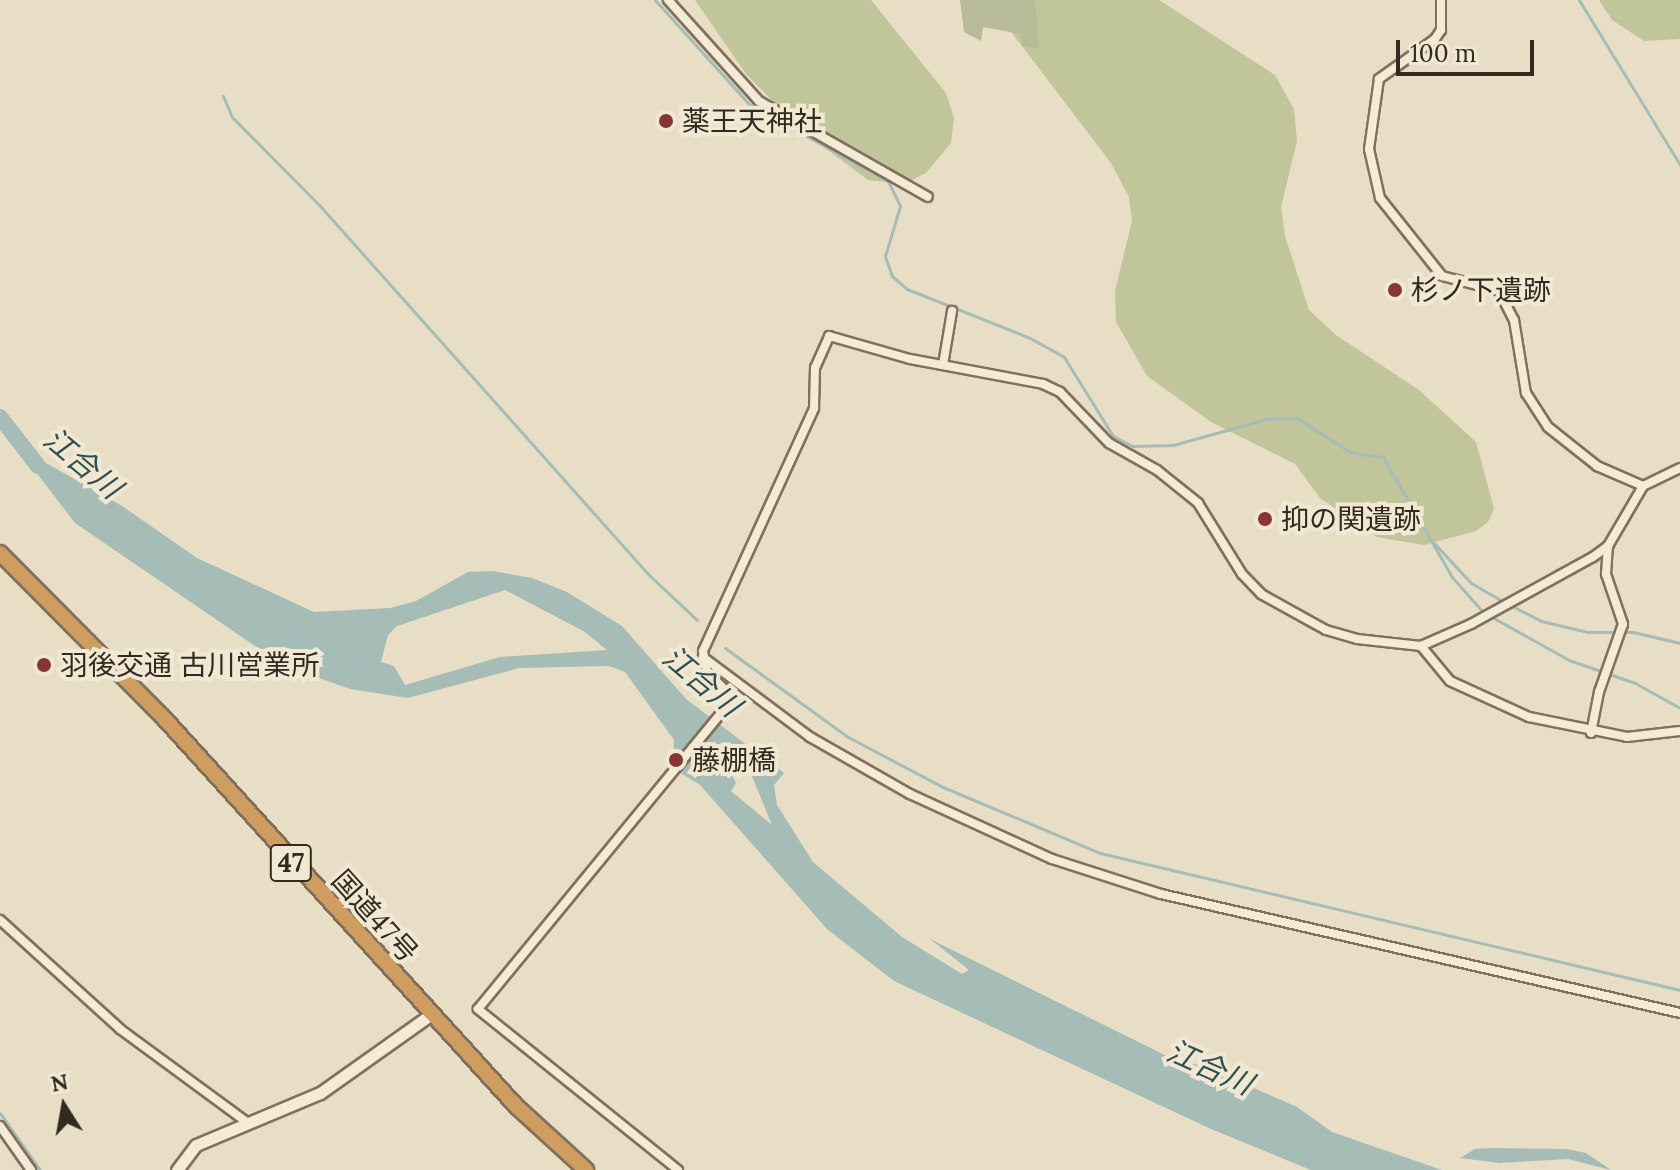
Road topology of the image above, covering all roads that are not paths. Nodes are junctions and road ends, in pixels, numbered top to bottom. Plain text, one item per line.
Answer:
1 (668, 0) edge
2 (1441, 0) edge
3 (928, 197) dead end
4 (952, 311) dead end
5 (943, 365) junction
6 (1680, 468) edge
7 (1643, 486) junction
8 (1608, 546) junction
9 (0, 553) edge
10 (1421, 646) junction
11 (702, 657) junction
12 (1680, 731) edge
13 (1591, 733) junction
14 (0, 920) edge
15 (1680, 1013) edge
16 (430, 1015) junction
17 (248, 1123) junction
18 (0, 1126) edge
19 (563, 1149) junction
20 (31, 1170) edge
21 (177, 1170) edge
22 (573, 1170) edge
23 (586, 1170) edge
24 (678, 1170) edge

1 - 3 street
2 - 7 street
4 - 5 street
5 - 10 street
5 - 11 street
6 - 7 street
7 - 8 street
8 - 10 street
8 - 13 street
9 - 16 highway, 国道47号 / 47
10 - 13 street
11 - 15 street
11 - 24 street
12 - 13 street
14 - 17 street
16 - 17 main road
16 - 19 highway, 国道47号 / 47
17 - 21 main road
18 - 20 street
19 - 22 street
19 - 23 highway, 国道47号 / 47

